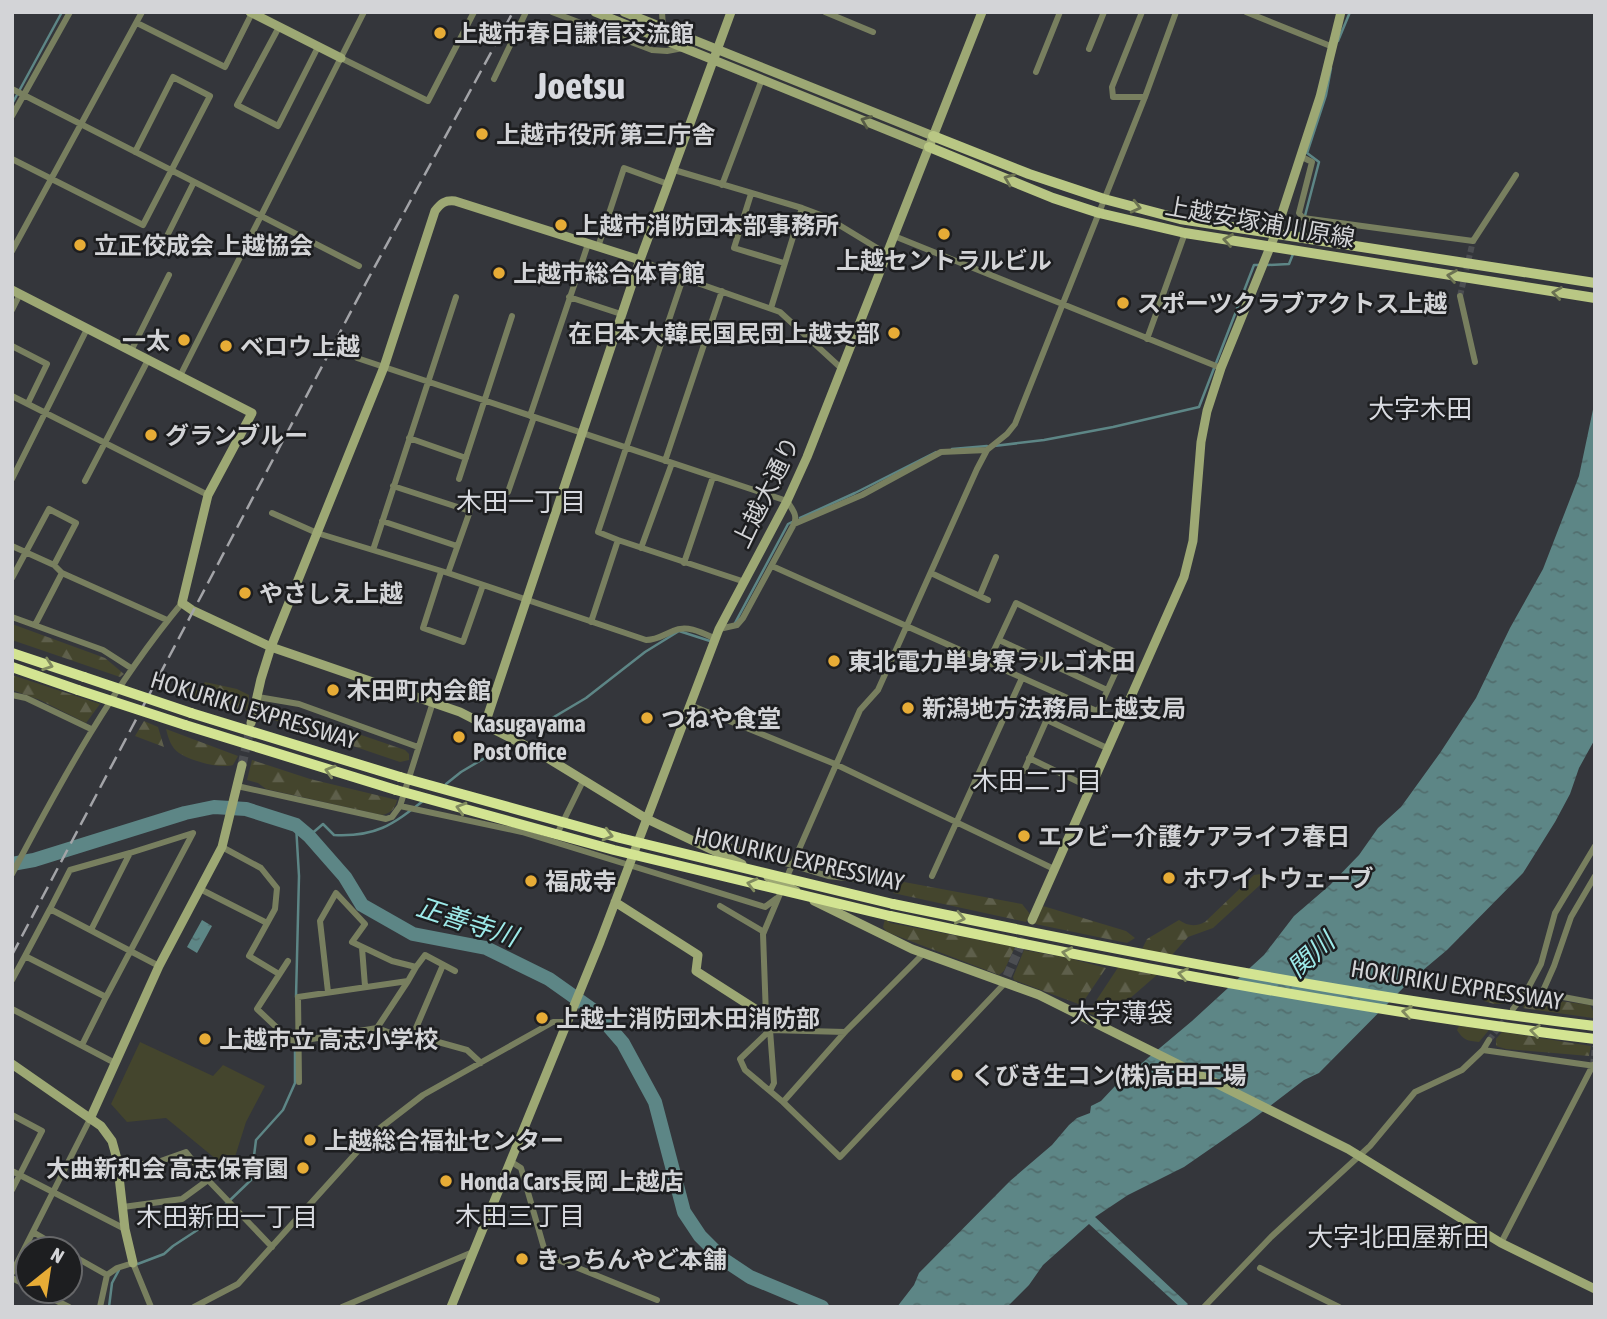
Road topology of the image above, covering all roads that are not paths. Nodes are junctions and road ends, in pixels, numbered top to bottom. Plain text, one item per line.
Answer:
1 (70, 12) edge
2 (142, 12) edge
3 (364, 12) edge
4 (474, 12) edge
5 (526, 12) edge
6 (552, 12) edge
7 (595, 12) edge
8 (624, 12) edge
9 (662, 12) edge
10 (731, 12) edge
11 (825, 12) edge
12 (982, 12) edge
13 (1060, 12) edge
14 (1104, 12) edge
15 (1142, 12) edge
16 (1176, 12) edge
17 (1246, 12) edge
18 (1341, 12) edge
19 (251, 13) edge
20 (137, 23) junction
21 (279, 27) junction
22 (663, 28) junction
23 (873, 32) dead end
24 (318, 47) junction
25 (1333, 47) junction
26 (683, 48) junction
27 (1088, 50) dead end
28 (715, 55) junction
29 (341, 58) junction
30 (1036, 72) dead end
31 (494, 79) dead end
32 (762, 79) junction
33 (12, 89) edge
34 (23, 95) junction
35 (1145, 97) junction
36 (12, 116) edge
37 (80, 124) junction
38 (933, 136) junction
39 (929, 147) junction
40 (135, 152) junction
41 (1300, 156) junction
42 (12, 159) edge
43 (674, 170) junction
44 (172, 171) junction
45 (1516, 175) dead end
46 (51, 179) junction
47 (194, 182) junction
48 (668, 184) junction
49 (722, 185) junction
50 (751, 194) junction
51 (1104, 199) junction
52 (802, 208) junction
53 (1099, 213) junction
54 (261, 216) junction
55 (1185, 233) junction
56 (168, 234) dead end
57 (1275, 235) junction
58 (894, 236) junction
59 (593, 245) junction
60 (1271, 246) junction
61 (12, 251) edge
62 (887, 254) junction
63 (640, 260) junction
64 (784, 263) junction
65 (359, 266) dead end
66 (169, 275) dead end
67 (683, 278) junction
68 (1595, 283) edge
69 (722, 291) junction
70 (16, 292) edge
71 (1460, 296) tunnel mouth
72 (456, 297) dead end
73 (569, 297) junction
74 (1595, 298) edge
75 (1061, 304) junction
76 (771, 308) junction
77 (12, 310) edge
78 (621, 314) junction
79 (512, 316) dead end
80 (88, 329) junction
81 (1147, 339) junction
82 (12, 346) edge
83 (131, 351) junction
84 (357, 358) dead end
85 (148, 360) junction
86 (1475, 362) dead end
87 (384, 368) junction
88 (841, 368) junction
89 (1221, 368) junction
90 (180, 376) junction
91 (427, 383) junction
92 (12, 396) edge
93 (485, 401) junction
94 (28, 403) junction
95 (46, 412) junction
96 (532, 417) junction
97 (581, 433) junction
98 (409, 438) junction
99 (104, 444) junction
100 (626, 448) junction
101 (987, 450) junction
102 (466, 458) junction
103 (668, 462) junction
104 (713, 477) junction
105 (12, 479) edge
106 (459, 479) dead end
107 (85, 481) dead end
108 (393, 486) junction
109 (508, 492) dead end
110 (208, 495) junction
111 (787, 501) junction
112 (272, 513) dead end
113 (382, 521) junction
114 (794, 524) junction
115 (317, 533) junction
116 (618, 540) junction
117 (12, 546) edge
118 (457, 546) junction
119 (641, 548) junction
120 (373, 550) junction
121 (25, 552) junction
122 (996, 557) dead end
123 (684, 563) junction
124 (54, 565) junction
125 (772, 566) junction
126 (62, 573) junction
127 (444, 573) junction
128 (931, 573) junction
129 (12, 578) edge
130 (745, 582) junction
131 (483, 585) junction
132 (979, 595) junction
133 (988, 600) dead end
134 (526, 601) junction
135 (182, 603) junction
136 (12, 617) edge
137 (167, 620) junction
138 (591, 622) junction
139 (35, 625) junction
140 (907, 627) junction
141 (718, 634) junction
142 (999, 640) junction
143 (271, 648) junction
144 (12, 653) edge
145 (988, 663) junction
146 (12, 667) edge
147 (131, 668) junction
148 (1022, 678) junction
149 (1107, 690) junction
150 (1058, 694) junction
151 (12, 695) edge
152 (258, 696) junction
153 (433, 702) junction
154 (690, 705) junction
155 (1098, 711) junction
156 (1047, 720) junction
157 (1119, 721) junction
158 (251, 723) tunnel mouth
159 (485, 724) junction
160 (91, 729) junction
161 (418, 747) junction
162 (1107, 748) junction
163 (1029, 758) junction
164 (835, 764) junction
165 (242, 765) tunnel mouth
166 (1024, 771) dead end
167 (583, 781) junction
168 (237, 786) junction
169 (1091, 788) junction
170 (400, 806) junction
171 (647, 819) junction
172 (957, 823) junction
173 (553, 842) junction
174 (1595, 846) edge
175 (222, 847) junction
176 (711, 849) junction
177 (130, 853) junction
178 (630, 865) junction
179 (791, 865) junction
180 (1054, 869) junction
181 (12, 874) edge
182 (932, 876) dead end
183 (1595, 876) edge
184 (890, 883) dead end
185 (783, 884) junction
186 (202, 890) junction
187 (778, 896) junction
188 (615, 902) junction
189 (720, 906) dead end
190 (50, 909) junction
191 (1032, 920) dead end
192 (267, 923) junction
193 (91, 930) junction
194 (764, 932) junction
195 (362, 948) junction
196 (132, 952) junction
197 (923, 954) junction
198 (25, 956) junction
199 (288, 961) dead end
200 (443, 965) junction
201 (159, 966) junction
202 (416, 967) junction
203 (456, 971) dead end
204 (279, 974) junction
205 (12, 979) edge
206 (1006, 979) junction
207 (408, 981) junction
208 (365, 986) junction
209 (328, 992) junction
210 (1526, 992) junction
211 (1542, 993) junction
212 (106, 998) junction
213 (1595, 1003) edge
214 (12, 1009) edge
215 (1513, 1009) tunnel mouth
216 (766, 1016) junction
217 (566, 1022) junction
218 (1595, 1026) edge
219 (377, 1028) junction
220 (770, 1030) junction
221 (845, 1032) junction
222 (413, 1034) junction
223 (1595, 1039) edge
224 (1489, 1040) tunnel mouth
225 (300, 1041) junction
226 (82, 1045) junction
227 (1483, 1050) junction
228 (115, 1063) junction
229 (481, 1063) junction
230 (12, 1064) edge
231 (1594, 1066) edge
232 (299, 1082) dead end
233 (770, 1090) junction
234 (783, 1102) junction
235 (12, 1115) edge
236 (90, 1119) junction
237 (1359, 1156) junction
238 (510, 1161) junction
239 (118, 1166) junction
240 (12, 1171) edge
241 (20, 1175) junction
242 (208, 1180) junction
243 (12, 1190) edge
244 (54, 1192) junction
245 (123, 1208) junction
246 (125, 1229) junction
247 (33, 1232) junction
248 (38, 1235) edge
249 (1501, 1243) junction
250 (272, 1247) junction
251 (473, 1252) junction
252 (84, 1262) edge
253 (134, 1266) junction
254 (1260, 1268) dead end
255 (107, 1275) junction
256 (12, 1276) edge
257 (1595, 1289) edge
258 (657, 1300) dead end
259 (100, 1307) edge
260 (151, 1307) edge
261 (194, 1307) edge
262 (342, 1307) edge
263 (452, 1307) edge
264 (1204, 1307) edge
265 (1339, 1307) edge

1 - 34 street
2 - 20 street
3 - 29 street
4 - 29 street
5 - 31 street
6 - 26 street
7 - 26 street
8 - 22 street
9 - 22 street
10 - 28 street
11 - 23 street
12 - 38 street, 上越大通り
13 - 30 street
14 - 27 street
15 - 35 street
16 - 35 street
17 - 25 street
18 - 25 street
19 - 20 street
19 - 21 street
20 - 37 street
21 - 24 street
21 - 24 street
22 - 28 street
24 - 29 street
25 - 41 street
26 - 28 street
28 - 32 street
28 - 38 street
28 - 43 street
29 - 54 street
39 -> 32 street
32 - 49 street
33 - 34 street
34 - 36 street
34 - 37 street
35 - 51 street
37 - 40 street
37 - 46 street
38 - 39 street, 上越大通り
38 - 51 main road, 上越安塚浦川原線
53 -> 39 main road, 上越安塚浦川原線
39 - 58 street, 上越大通り
40 - 44 street
40 - 44 street
41 - 45 street
41 - 57 street
42 - 46 street
43 - 48 street
43 - 49 street
44 - 46 street
44 - 47 street
46 - 61 street
47 - 54 street
47 - 56 street
48 - 59 street
48 - 63 street
49 - 50 street
50 - 52 street
50 - 64 street
51 - 53 street
51 -> 57 main road, 上越安塚浦川原線
52 - 62 street
52 - 64 street
53 - 55 main road, 上越安塚浦川原線
53 - 75 street
54 - 65 street
54 - 90 street
60 -> 55 main road, 上越安塚浦川原線
55 - 81 street
57 - 60 street
57 - 68 main road, 上越安塚浦川原線
58 - 62 street, 上越大通り
58 - 75 street
59 - 63 street
59 - 73 street
59 - 87 street
74 -> 60 main road, 上越安塚浦川原線
60 - 89 street
62 - 88 street, 上越大通り
63 - 67 street
63 - 78 street
64 - 76 street
66 - 83 street
67 - 69 street
67 - 100 street
69 - 76 street
69 - 103 street
70 - 77 street
70 - 80 street
71 - 86 street
72 - 91 street
73 - 78 street
73 - 96 street
75 - 81 street
75 - 101 street
76 - 88 street
78 - 97 street
79 - 93 street
80 - 83 street
80 - 95 street
81 - 89 street
82 - 94 street
83 - 85 street
84 - 87 street
85 - 90 street
85 - 99 street
87 - 91 street
87 - 115 street
88 - 111 street, 上越大通り
89 - 157 street
90 - 110 street
91 - 93 street
91 - 98 street
92 - 94 street
93 - 96 street
93 - 102 street
94 - 95 street
95 - 99 street
95 - 105 street
96 - 97 street
96 - 109 street
97 - 100 street
97 - 134 street
98 - 102 street
98 - 108 street
99 - 107 street
99 - 110 street
100 - 103 street
100 - 116 street
101 - 114 street
101 - 128 street
102 - 106 street
103 - 104 street
103 - 119 street
104 - 111 street
104 - 123 street
108 - 113 street
108 - 118 street
110 - 135 street
111 - 114 street
111 - 130 street, 上越大通り
112 - 115 street
113 - 118 street
113 - 120 street
114 - 125 street
115 - 120 street
115 - 143 street
116 - 119 street
116 - 138 street
117 - 121 street
118 - 127 street
119 - 123 street
120 - 127 street
121 - 124 street
121 - 124 street
121 - 129 street
122 - 132 street
123 - 130 street
124 - 126 street
125 - 140 street
125 - 141 street
126 - 137 street
126 - 139 street
127 - 131 street
127 - 131 street
128 - 132 street
128 - 140 street
130 - 141 street, 上越大通り
131 - 134 street
132 - 133 street
134 - 138 street
134 - 159 street
135 - 137 street
135 - 143 street
136 - 139 street
137 - 147 street
138 - 141 street
139 - 147 street
140 - 145 street
140 - 164 street
141 - 154 street, 上越大通り
142 - 145 street
142 - 149 street
142 - 149 street
143 - 152 street
143 - 153 street
144 -> 218 highway, HOKURIKU EXPRESSWAY, bridge
145 - 148 street
223 -> 146 highway, HOKURIKU EXPRESSWAY, bridge
147 - 160 street
148 - 150 street
148 - 172 street
149 - 155 street
150 - 155 street
150 - 156 street
151 - 160 street
152 - 158 street
152 - 161 street
153 - 159 street
153 - 161 street
154 - 164 street
154 - 171 street, 上越大通り
155 - 157 street
156 - 162 street
156 - 163 street
157 - 162 street
159 - 167 street
160 - 181 street
161 - 170 street
162 - 169 street
163 - 166 street
163 - 169 street
164 - 172 street
164 - 179 street
165 - 168 street
167 - 171 street
167 - 173 street
168 - 170 street
168 - 175 street
169 - 180 street
170 - 173 street
171 - 176 street
171 - 178 street, 上越大通り
172 - 180 street
172 - 182 street
173 - 178 street
174 - 210 street
175 - 186 street
175 - 192 street
176 - 179 street
176 - 185 street
177 - 190 street
177 - 193 street
177 - 196 street
178 - 187 street
178 - 188 street, 上越大通り
179 - 184 street
179 - 185 street
180 - 191 street
183 - 211 street
185 - 187 street
185 - 197 street
186 - 192 street
186 - 201 street
187 - 194 street
188 - 216 street
188 - 217 street, 上越大通り
189 - 194 street
190 - 193 street
190 - 198 street
192 - 204 street
193 - 196 street
194 - 216 street
195 - 202 street
195 - 208 street
195 - 209 street
196 - 201 street
196 - 212 street
197 - 206 street
197 - 221 street
198 - 205 street
198 - 212 street
199 - 204 street
200 - 202 street
200 - 203 street
200 - 222 street
201 - 228 street
202 - 207 street
204 - 225 street
206 - 234 street
206 - 237 street
207 - 208 street
207 - 219 street
208 - 209 street
209 - 225 street
210 - 211 street
210 - 215 street
211 - 213 street
212 - 226 street
214 - 226 street
216 - 220 street
217 - 229 street
217 - 238 street
219 - 222 street
219 - 225 street
220 - 221 street
220 - 233 street
220 - 233 street
221 - 234 street
222 - 229 street
224 - 227 street
225 - 232 street
226 - 228 street
227 - 231 street
227 - 237 street
228 - 236 street
229 - 250 street
230 - 236 street
231 - 249 street
233 - 234 street
235 - 241 street
236 - 239 street
236 - 244 street
237 - 249 street
237 - 264 street
238 - 251 street
238 - 258 street
239 - 242 street
239 - 245 street
240 - 241 street
241 - 243 street
241 - 244 street
242 - 245 street
242 - 250 street
244 - 246 street
244 - 247 street
245 - 246 street
246 - 253 street
247 - 248 street
247 - 256 street
249 - 257 street
250 - 261 street
251 - 262 street
251 - 263 street
252 - 255 street
253 - 255 street
253 - 260 street
254 - 265 street
255 - 259 street

